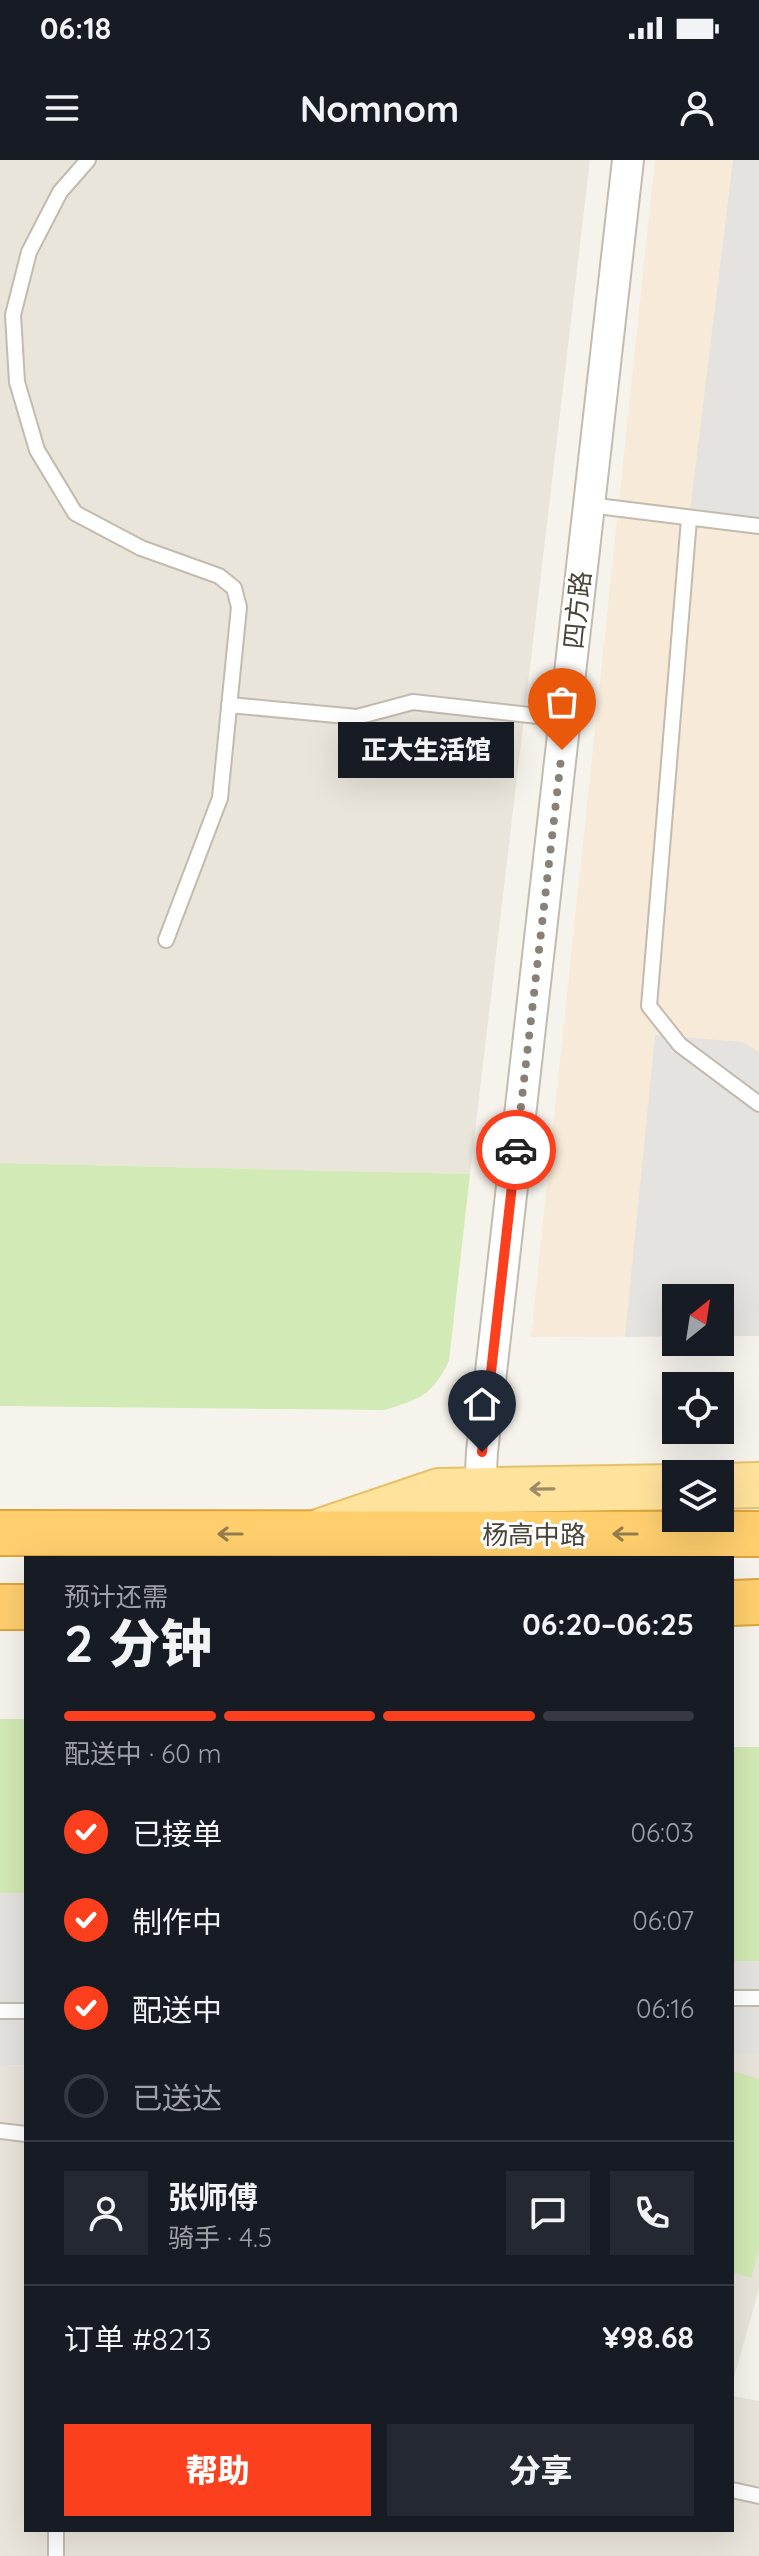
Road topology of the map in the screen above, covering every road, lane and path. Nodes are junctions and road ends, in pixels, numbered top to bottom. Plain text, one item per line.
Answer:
1 (88, 160) edge
2 (628, 160) edge
3 (589, 505) junction
4 (689, 519) junction
5 (759, 526) edge
6 (229, 705) junction
7 (565, 719) junction
8 (166, 940) dead end
9 (759, 1104) edge
10 (759, 1485) edge
11 (734, 1486) edge
12 (662, 1487) edge
13 (480, 1490) junction
14 (0, 1533) edge
15 (759, 1534) edge
16 (308, 1535) junction
17 (759, 1602) edge
18 (734, 1605) edge
19 (734, 1606) edge
20 (0, 1607) edge
21 (24, 1607) edge
22 (759, 1613) edge
23 (734, 1998) edge
24 (759, 1998) edge
25 (0, 2011) edge
26 (24, 2011) edge
27 (0, 2131) edge
28 (24, 2134) edge
29 (734, 2490) edge
30 (759, 2496) edge
31 (56, 2532) edge
32 (56, 2556) edge

1 - 6 lane
2 - 3 street, 四方路
3 - 4 lane
3 - 7 street, 四方路
4 - 5 lane
4 - 9 lane
6 - 7 lane
6 - 8 lane
7 - 13 street, 四方路
10 - 11 main road
12 -> 13 main road, 杨高中路
13 - 16 main road, 杨高中路
16 -> 14 highway, 杨高中路
15 -> 16 highway, 杨高中路
17 - 18 highway
19 - 22 main road
20 - 21 highway
23 - 24 lane
25 - 26 lane
27 - 28 lane
29 - 30 lane
31 - 32 lane

